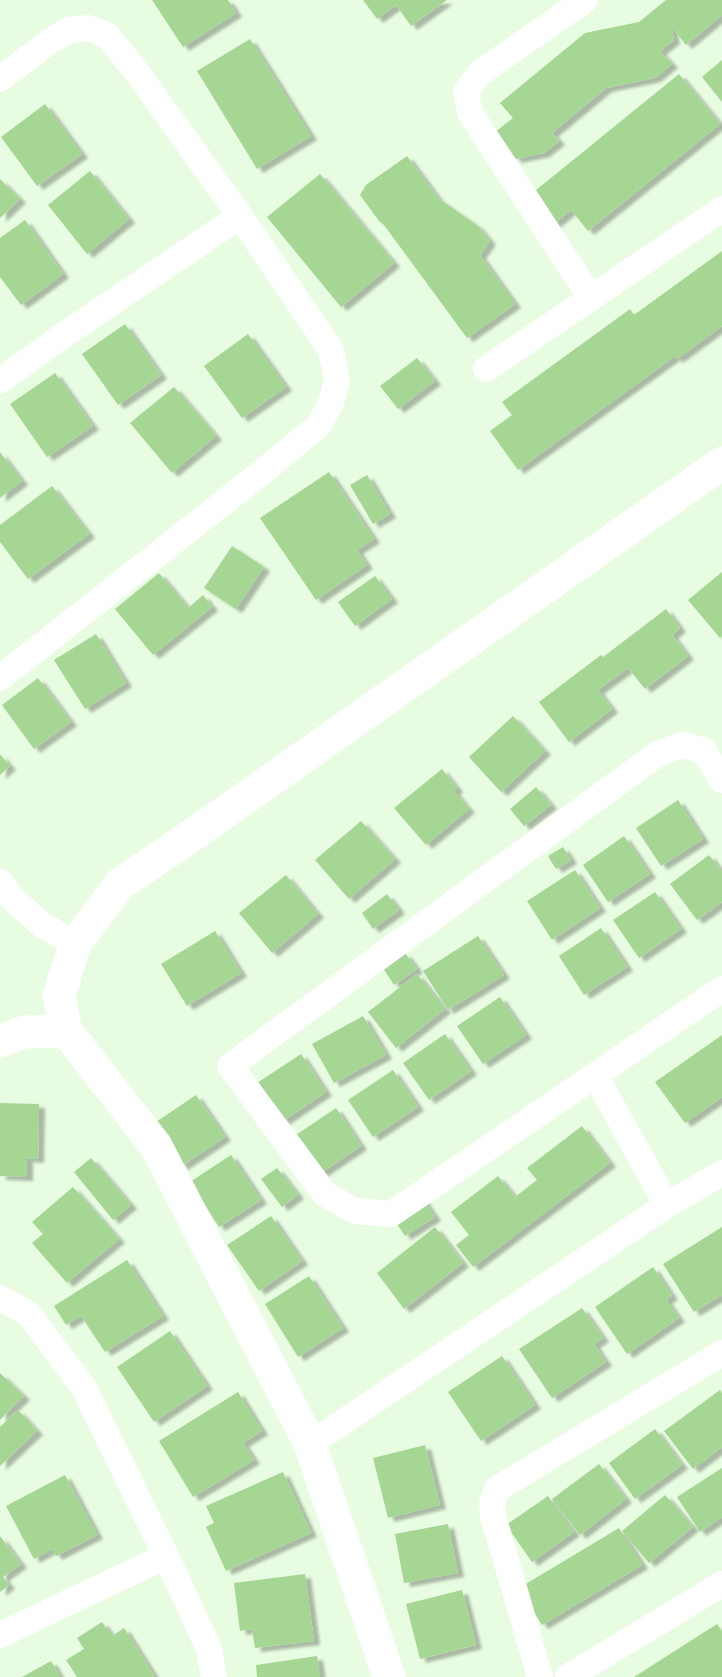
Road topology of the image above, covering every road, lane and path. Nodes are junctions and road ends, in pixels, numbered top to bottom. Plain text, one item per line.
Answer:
1 (585, 0) edge
2 (0, 79) edge
3 (722, 209) edge
4 (240, 216) junction
5 (591, 297) junction
6 (486, 369) dead end
7 (0, 381) edge
8 (722, 463) edge
9 (0, 678) edge
10 (722, 780) edge
11 (0, 882) edge
12 (75, 944) junction
13 (722, 989) edge
14 (66, 1031) junction
15 (0, 1041) edge
16 (595, 1075) junction
17 (722, 1173) edge
18 (667, 1205) junction
19 (0, 1298) edge
20 (722, 1353) edge
21 (310, 1444) junction
22 (166, 1556) junction
23 (722, 1584) edge
24 (0, 1635) edge
25 (214, 1677) edge
26 (389, 1677) edge
27 (540, 1677) edge
28 (568, 1677) edge

1 - 5 street
2 - 4 street
3 - 5 street
4 - 7 street
4 - 9 street
5 - 6 street
8 - 12 street
10 - 16 street
11 - 12 street
12 - 14 street
13 - 16 street
14 - 15 street
14 - 21 street
16 - 18 street
17 - 18 street
18 - 21 street
19 - 22 street
20 - 27 street
21 - 26 street
22 - 24 street
22 - 25 street
23 - 28 street

